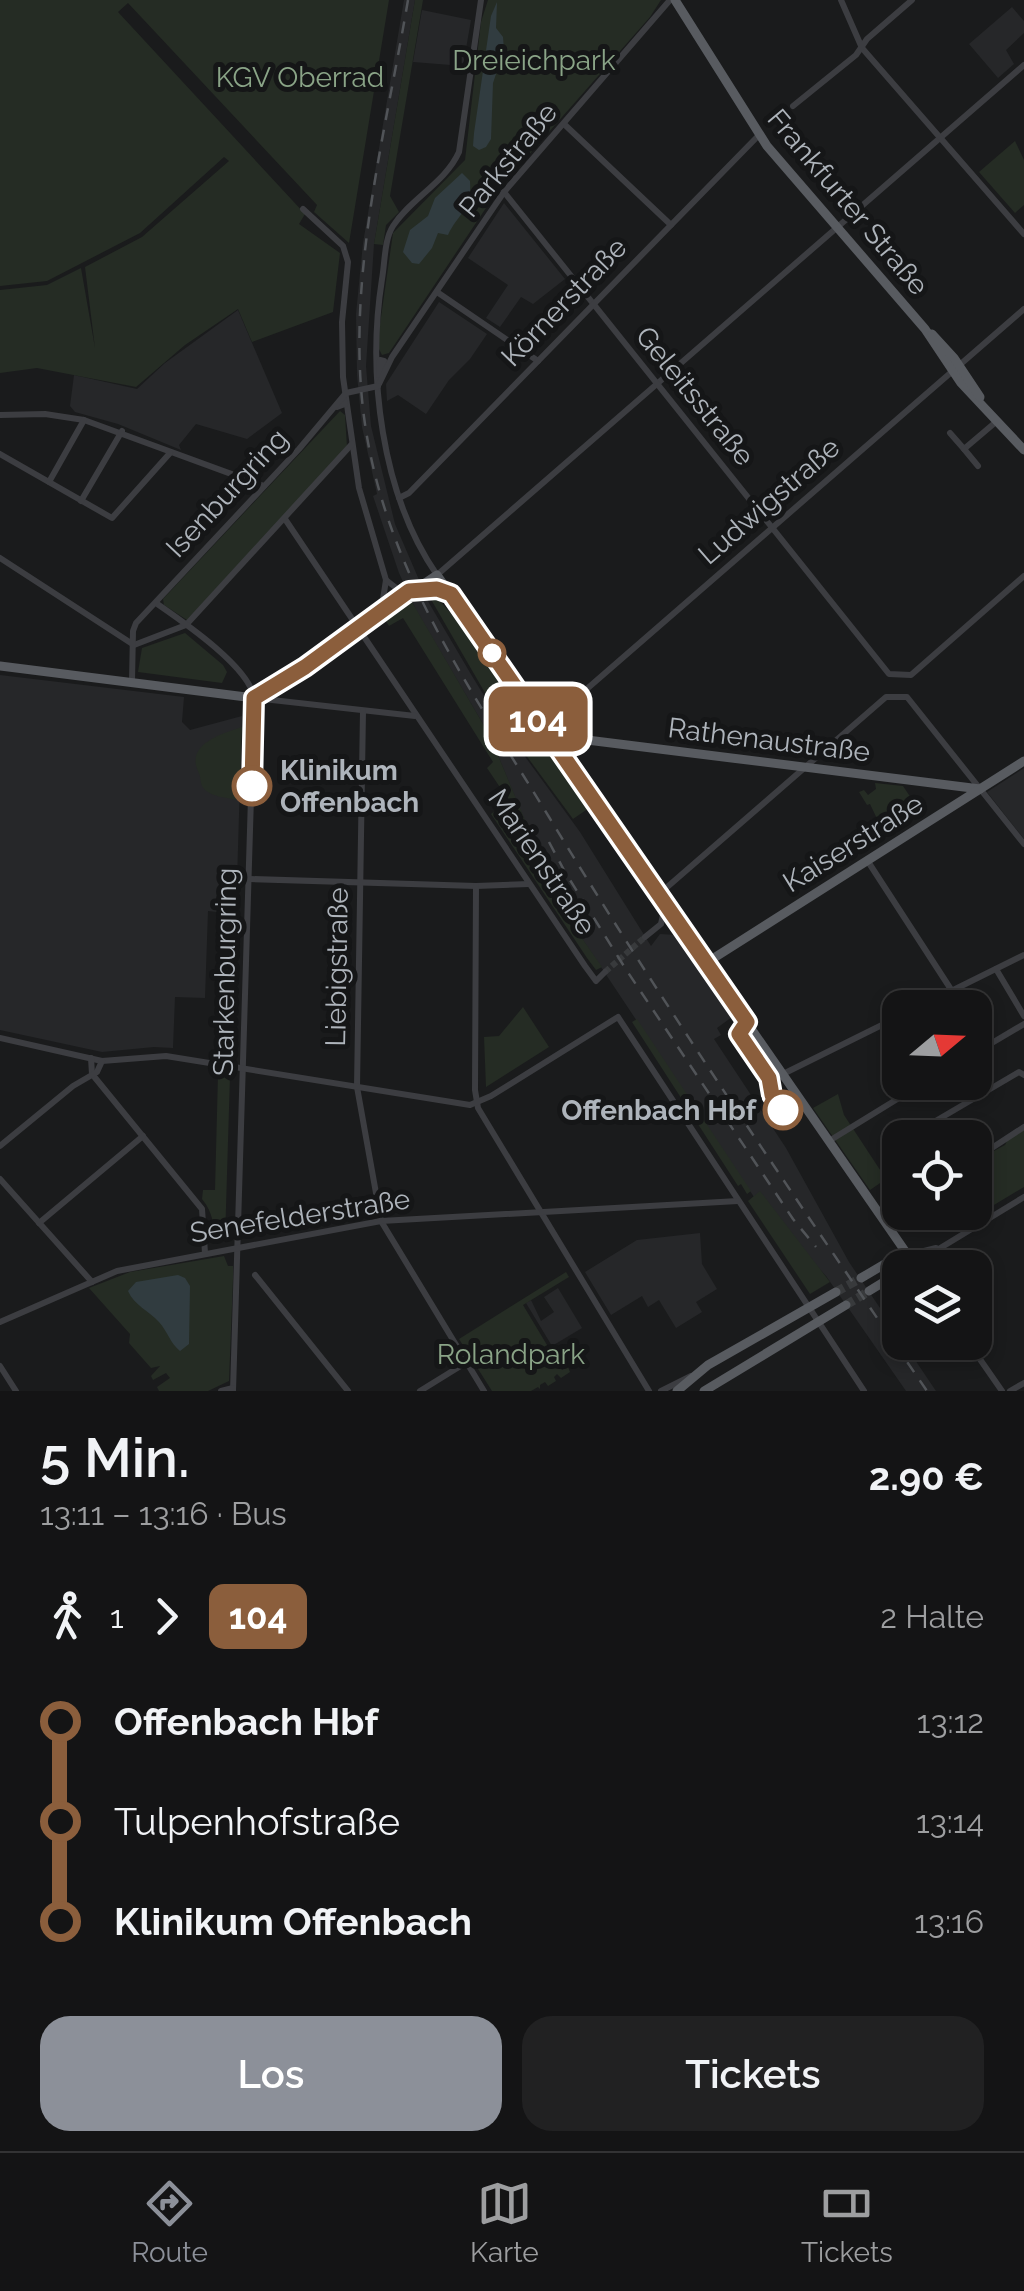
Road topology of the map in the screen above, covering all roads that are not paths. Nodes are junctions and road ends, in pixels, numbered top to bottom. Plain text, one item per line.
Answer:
1 (481, 0) edge
2 (673, 0) edge
3 (841, 0) edge
4 (912, 0) edge
5 (862, 48) junction
6 (1024, 65) edge
7 (794, 106) dead end
8 (564, 124) junction
9 (759, 136) junction
10 (940, 137) junction
11 (504, 192) junction
12 (302, 209) dead end
13 (671, 225) junction
14 (837, 227) junction
15 (1024, 234) edge
16 (436, 292) junction
17 (593, 305) junction
18 (1024, 309) edge
19 (374, 350) junction
20 (388, 359) junction
21 (538, 361) junction
22 (955, 368) junction
23 (657, 384) junction
24 (378, 386) junction
25 (344, 397) junction
26 (349, 411) junction
27 (330, 414) junction
28 (0, 415) edge
29 (84, 420) junction
30 (998, 420) junction
31 (122, 431) junction
32 (950, 433) dead end
33 (352, 444) junction
34 (964, 449) junction
35 (1024, 450) edge
36 (0, 454) edge
37 (170, 454) junction
38 (342, 457) junction
39 (354, 458) junction
40 (978, 466) dead end
41 (49, 482) junction
42 (264, 486) junction
43 (399, 498) junction
44 (81, 501) junction
45 (285, 519) junction
46 (771, 528) junction
47 (0, 558) edge
48 (437, 575) junction
49 (1024, 576) edge
50 (386, 580) junction
51 (406, 593) junction
52 (451, 594) junction
53 (156, 603) junction
54 (380, 612) junction
55 (186, 625) junction
56 (358, 629) junction
57 (134, 645) junction
58 (0, 666) edge
59 (132, 682) junction
60 (254, 698) junction
61 (363, 711) junction
62 (416, 716) junction
63 (543, 727) junction
64 (553, 741) junction
65 (1024, 761) edge
66 (805, 766) junction
67 (980, 788) junction
68 (1024, 844) edge
69 (867, 860) junction
70 (250, 879) junction
71 (361, 882) junction
72 (529, 884) junction
73 (476, 886) junction
74 (658, 895) junction
75 (665, 905) junction
76 (661, 924) junction
77 (680, 926) junction
78 (645, 937) tunnel mouth
79 (1024, 955) edge
80 (706, 963) junction
81 (996, 969) junction
82 (606, 972) dead end
83 (951, 990) edge
84 (954, 990) edge
85 (1024, 1016) edge
86 (1024, 1024) edge
87 (882, 1025) edge
88 (0, 1038) edge
89 (992, 1043) edge
90 (91, 1058) junction
91 (102, 1061) junction
92 (245, 1070) junction
93 (94, 1073) junction
94 (783, 1074) junction
95 (1024, 1075) edge
96 (357, 1087) junction
97 (895, 1100) edge
98 (477, 1104) junction
99 (937, 1120) edge
100 (1024, 1127) edge
101 (144, 1136) junction
102 (829, 1140) junction
103 (0, 1146) edge
104 (992, 1148) edge
105 (0, 1179) edge
106 (1024, 1197) edge
107 (738, 1201) junction
108 (540, 1213) junction
109 (381, 1221) junction
110 (39, 1223) junction
111 (238, 1247) junction
112 (903, 1250) edge
113 (935, 1250) edge
114 (205, 1252) junction
115 (882, 1265) edge
116 (255, 1275) dead end
117 (861, 1278) tunnel mouth
118 (92, 1282) junction
119 (882, 1283) edge
120 (869, 1291) tunnel mouth
121 (836, 1292) tunnel mouth
122 (846, 1306) tunnel mouth
123 (815, 1315) junction
124 (0, 1322) edge
125 (982, 1360) edge
126 (467, 1362) junction
127 (0, 1366) edge
128 (693, 1375) junction
129 (1024, 1383) edge
130 (233, 1390) edge
131 (16, 1391) edge
132 (220, 1391) edge
133 (348, 1391) edge
134 (420, 1391) edge
135 (484, 1391) edge
136 (648, 1391) edge
137 (661, 1391) edge
138 (677, 1391) edge
139 (704, 1391) edge
140 (864, 1391) edge
141 (1006, 1391) edge

1 - 19 street
2 - 8 street, Parkstraße
2 - 9 main road, Frankfurter Straße
3 - 5 street
4 - 5 street
5 - 7 street
5 - 10 street
6 - 10 street
8 - 11 street, Parkstraße
8 - 13 street
9 - 13 street, Körnerstraße
9 - 14 main road, Frankfurter Straße
10 - 14 street
10 - 15 street
11 - 16 street, Parkstraße
11 - 17 street, Geleitsstraße
12 - 25 street
13 - 17 street, Körnerstraße
14 - 22 main road, Frankfurter Straße
14 - 23 street
16 - 20 street, Parkstraße
16 - 21 street
17 - 21 street, Körnerstraße
17 - 23 street, Geleitsstraße
18 - 22 street, Ludwigstraße
19 - 20 street
19 - 24 street
20 - 24 street, Parkstraße
21 - 43 street, Körnerstraße
22 - 30 main road, Frankfurter Straße
22 - 46 street, Ludwigstraße
23 - 46 street, Geleitsstraße
23 - 48 street
24 - 25 street
24 - 43 street
25 - 26 street
25 - 27 street, Isenburgring
26 - 27 street
26 - 33 street
27 - 42 street, Isenburgring
28 - 29 street
29 - 31 street
29 - 41 street
30 - 34 street
30 - 35 main road, Frankfurter Straße
31 - 37 street
31 - 44 street
32 - 34 street
33 - 38 street
33 - 39 street
34 - 40 street
36 - 41 street
37 - 42 street
37 - 44 street
38 - 39 street
38 - 45 street
39 - 50 street
41 - 44 street
42 - 53 street, Isenburgring
43 - 48 street
45 - 55 street
45 - 56 street, Marienstraße
46 - 49 street, Geleitsstraße
46 - 63 street, Ludwigstraße
47 - 57 street
48 - 51 main road
48 - 52 main road
50 - 51 street
50 - 54 street
51 - 52 main road
51 - 54 main road
52 - 63 main road
53 - 55 street
53 - 57 street, Isenburgring
54 - 56 main road
55 - 57 street
55 - 60 street
56 - 60 main road
56 - 62 street, Marienstraße
57 - 59 street, Isenburgring
58 - 59 main road
59 - 60 main road
60 - 61 street
60 - 70 street, Starkenburgring
61 - 62 street
61 - 71 street, Liebigstraße
62 - 72 street, Marienstraße
63 - 64 main road
64 - 66 main road, Rathenaustraße
64 - 74 main road
65 - 67 main road, Kaiserstraße
66 - 67 main road, Rathenaustraße
66 - 67 street
66 - 74 street
67 - 68 street
67 - 69 main road, Kaiserstraße
69 - 80 main road, Kaiserstraße
69 - 83 street
70 - 71 street
70 - 92 street, Starkenburgring
71 - 73 street
71 - 96 street, Liebigstraße
72 - 73 street
72 - 82 street, Marienstraße
73 - 98 street
74 - 75 main road
75 - 76 street
75 - 77 main road
76 - 77 street
76 - 78 street
77 - 80 main road
79 - 81 street
80 - 94 main road
81 - 84 street
81 - 85 street
86 - 89 street
87 - 94 street
88 - 90 street
90 - 91 street
90 - 93 street
91 - 92 street
91 - 93 street
92 - 96 street
92 - 111 street, Starkenburgring
93 - 101 street
93 - 103 street
94 - 102 main road
95 - 99 street
96 - 98 street
96 - 109 street, Liebigstraße
97 - 102 street
98 - 107 street
98 - 108 street
100 - 104 street
101 - 110 street
101 - 114 street
102 - 112 main road
105 - 110 street
106 - 113 street
107 - 108 street, Senefelderstraße
107 - 123 street
108 - 109 street, Senefelderstraße
108 - 136 street
109 - 111 street, Senefelderstraße
109 - 126 street
110 - 118 street
111 - 114 street, Senefelderstraße
111 - 130 street, Starkenburgring
114 - 118 street, Senefelderstraße
115 - 117 main road
116 - 133 street
118 - 124 street, Senefelderstraße
119 - 120 main road
121 - 123 main road
122 - 123 main road
123 - 128 main road
123 - 139 main road
123 - 140 street
125 - 141 street
126 - 134 street
126 - 135 street
127 - 131 street
128 - 137 street
128 - 138 main road
129 - 141 street
130 - 132 street

